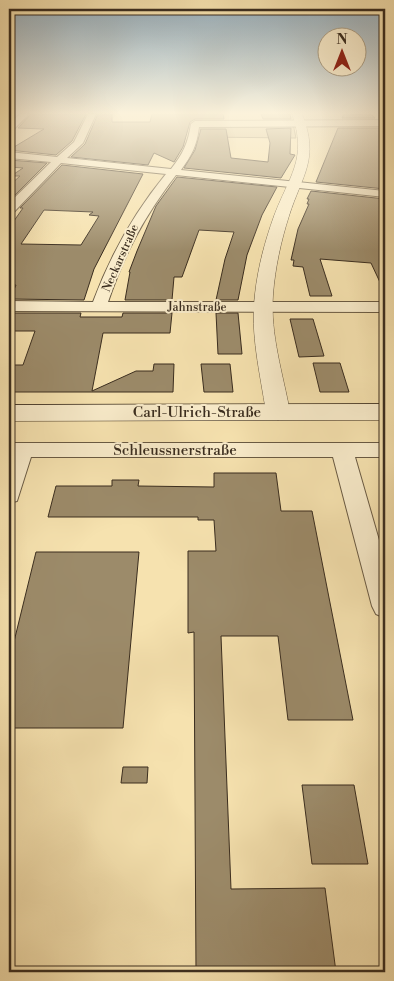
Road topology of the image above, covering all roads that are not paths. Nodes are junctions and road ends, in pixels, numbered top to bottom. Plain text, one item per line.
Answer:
1 (59, 160) joint
2 (183, 160) edge
3 (304, 160) edge
4 (173, 172) junction
5 (295, 185) junction
6 (385, 194) edge
7 (9, 210) edge
8 (9, 306) edge
9 (99, 306) junction
10 (263, 307) junction
11 (385, 307) edge
12 (9, 412) edge
13 (278, 412) junction
14 (385, 412) edge
15 (15, 450) edge
16 (342, 450) junction
17 (385, 450) edge
18 (9, 495) edge
19 (385, 606) edge

1 - 4 street
1 - 7 street
2 - 4 street, Neckarstraße
3 - 5 street
4 - 5 street
4 - 9 street, Neckarstraße
5 - 6 street
5 - 10 street
8 - 9 street, Jahnstraße
9 - 10 street, Jahnstraße
10 - 11 street, Jahnstraße
10 - 13 street
12 - 13 street, Carl-Ulrich-Straße
13 - 14 street, Carl-Ulrich-Straße
15 - 16 street, Schleussnerstraße
15 - 18 street
16 - 17 street, Schleussnerstraße
16 - 19 street

